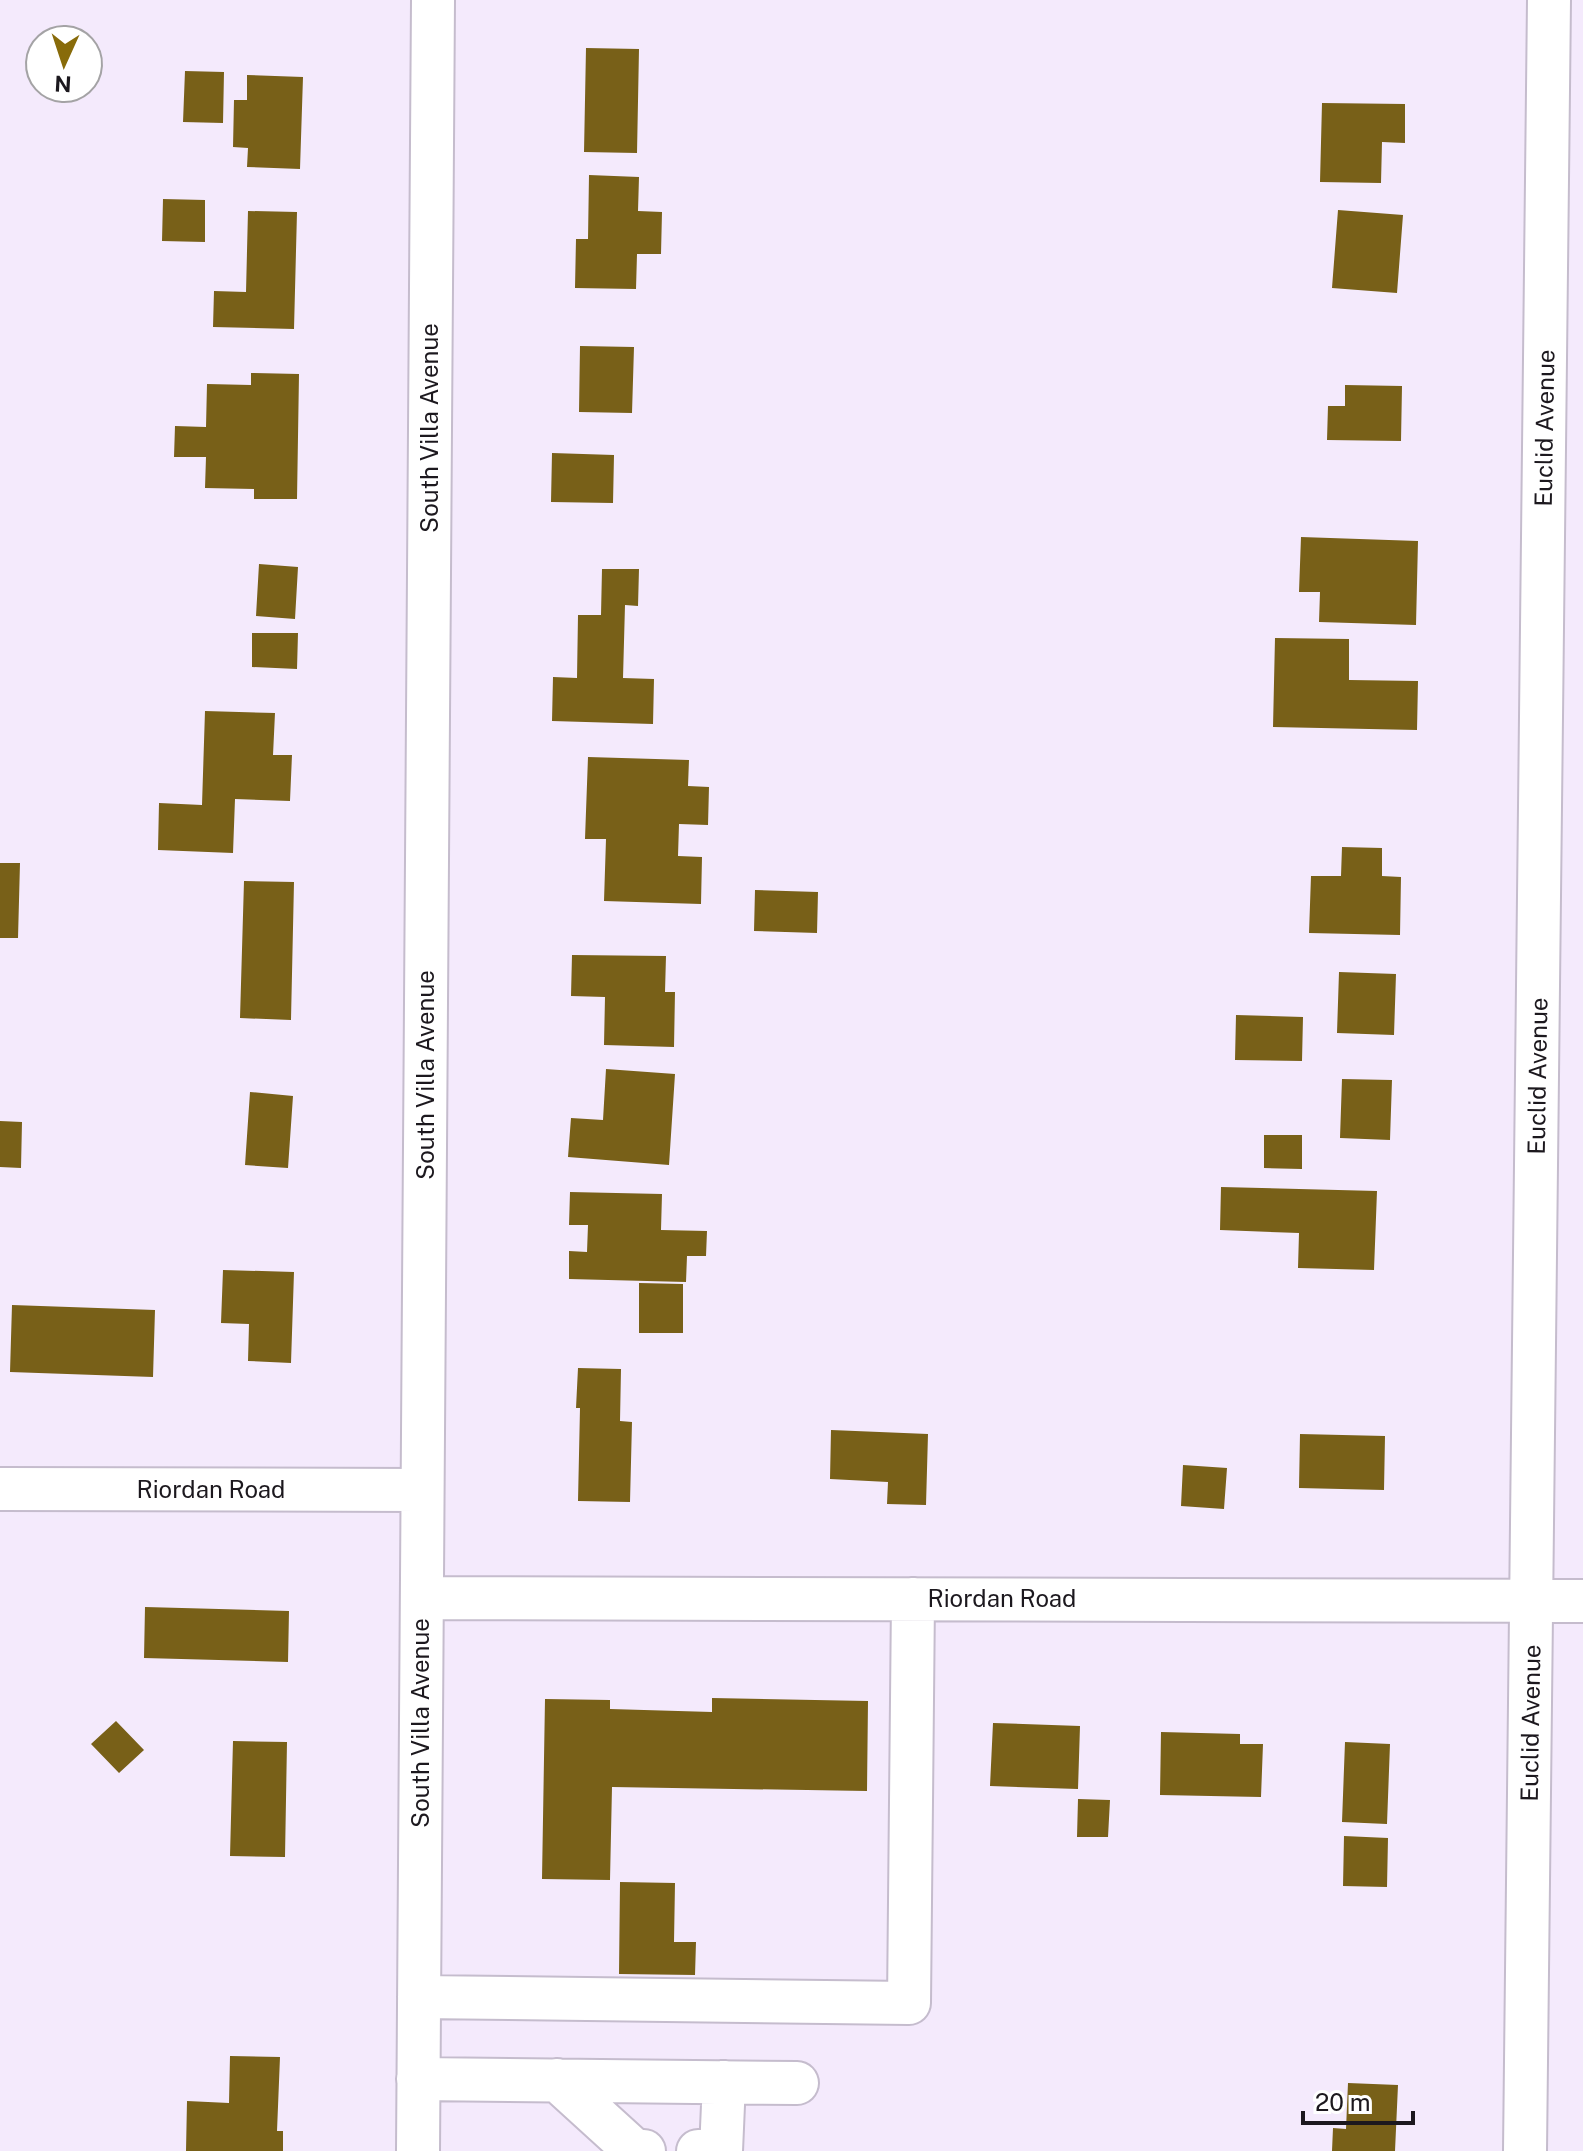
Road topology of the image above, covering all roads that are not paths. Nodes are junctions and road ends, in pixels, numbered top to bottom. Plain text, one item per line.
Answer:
1 (433, 0) edge
2 (1549, 0) edge
3 (0, 1489) edge
4 (422, 1490) junction
5 (422, 1598) junction
6 (913, 1599) junction
7 (1532, 1601) junction
8 (1583, 1601) edge
9 (419, 1997) junction
10 (418, 2079) junction
11 (557, 2080) junction
12 (724, 2082) junction
13 (797, 2083) dead end
14 (418, 2151) edge
15 (644, 2151) edge
16 (698, 2151) edge
17 (1525, 2151) edge

1 - 4 street, South Villa Avenue
2 - 7 street, Euclid Avenue
3 - 4 street, Riordan Road
4 - 5 street, South Villa Avenue
5 - 6 street, Riordan Road
5 - 9 street, South Villa Avenue
6 - 7 street, Riordan Road
6 - 9 street
7 - 8 street, Riordan Road
7 - 17 street, Euclid Avenue
9 - 10 street, South Villa Avenue
10 - 11 street
10 - 14 street, South Villa Avenue
11 - 12 street
11 - 15 street
12 - 13 street
12 - 16 street

